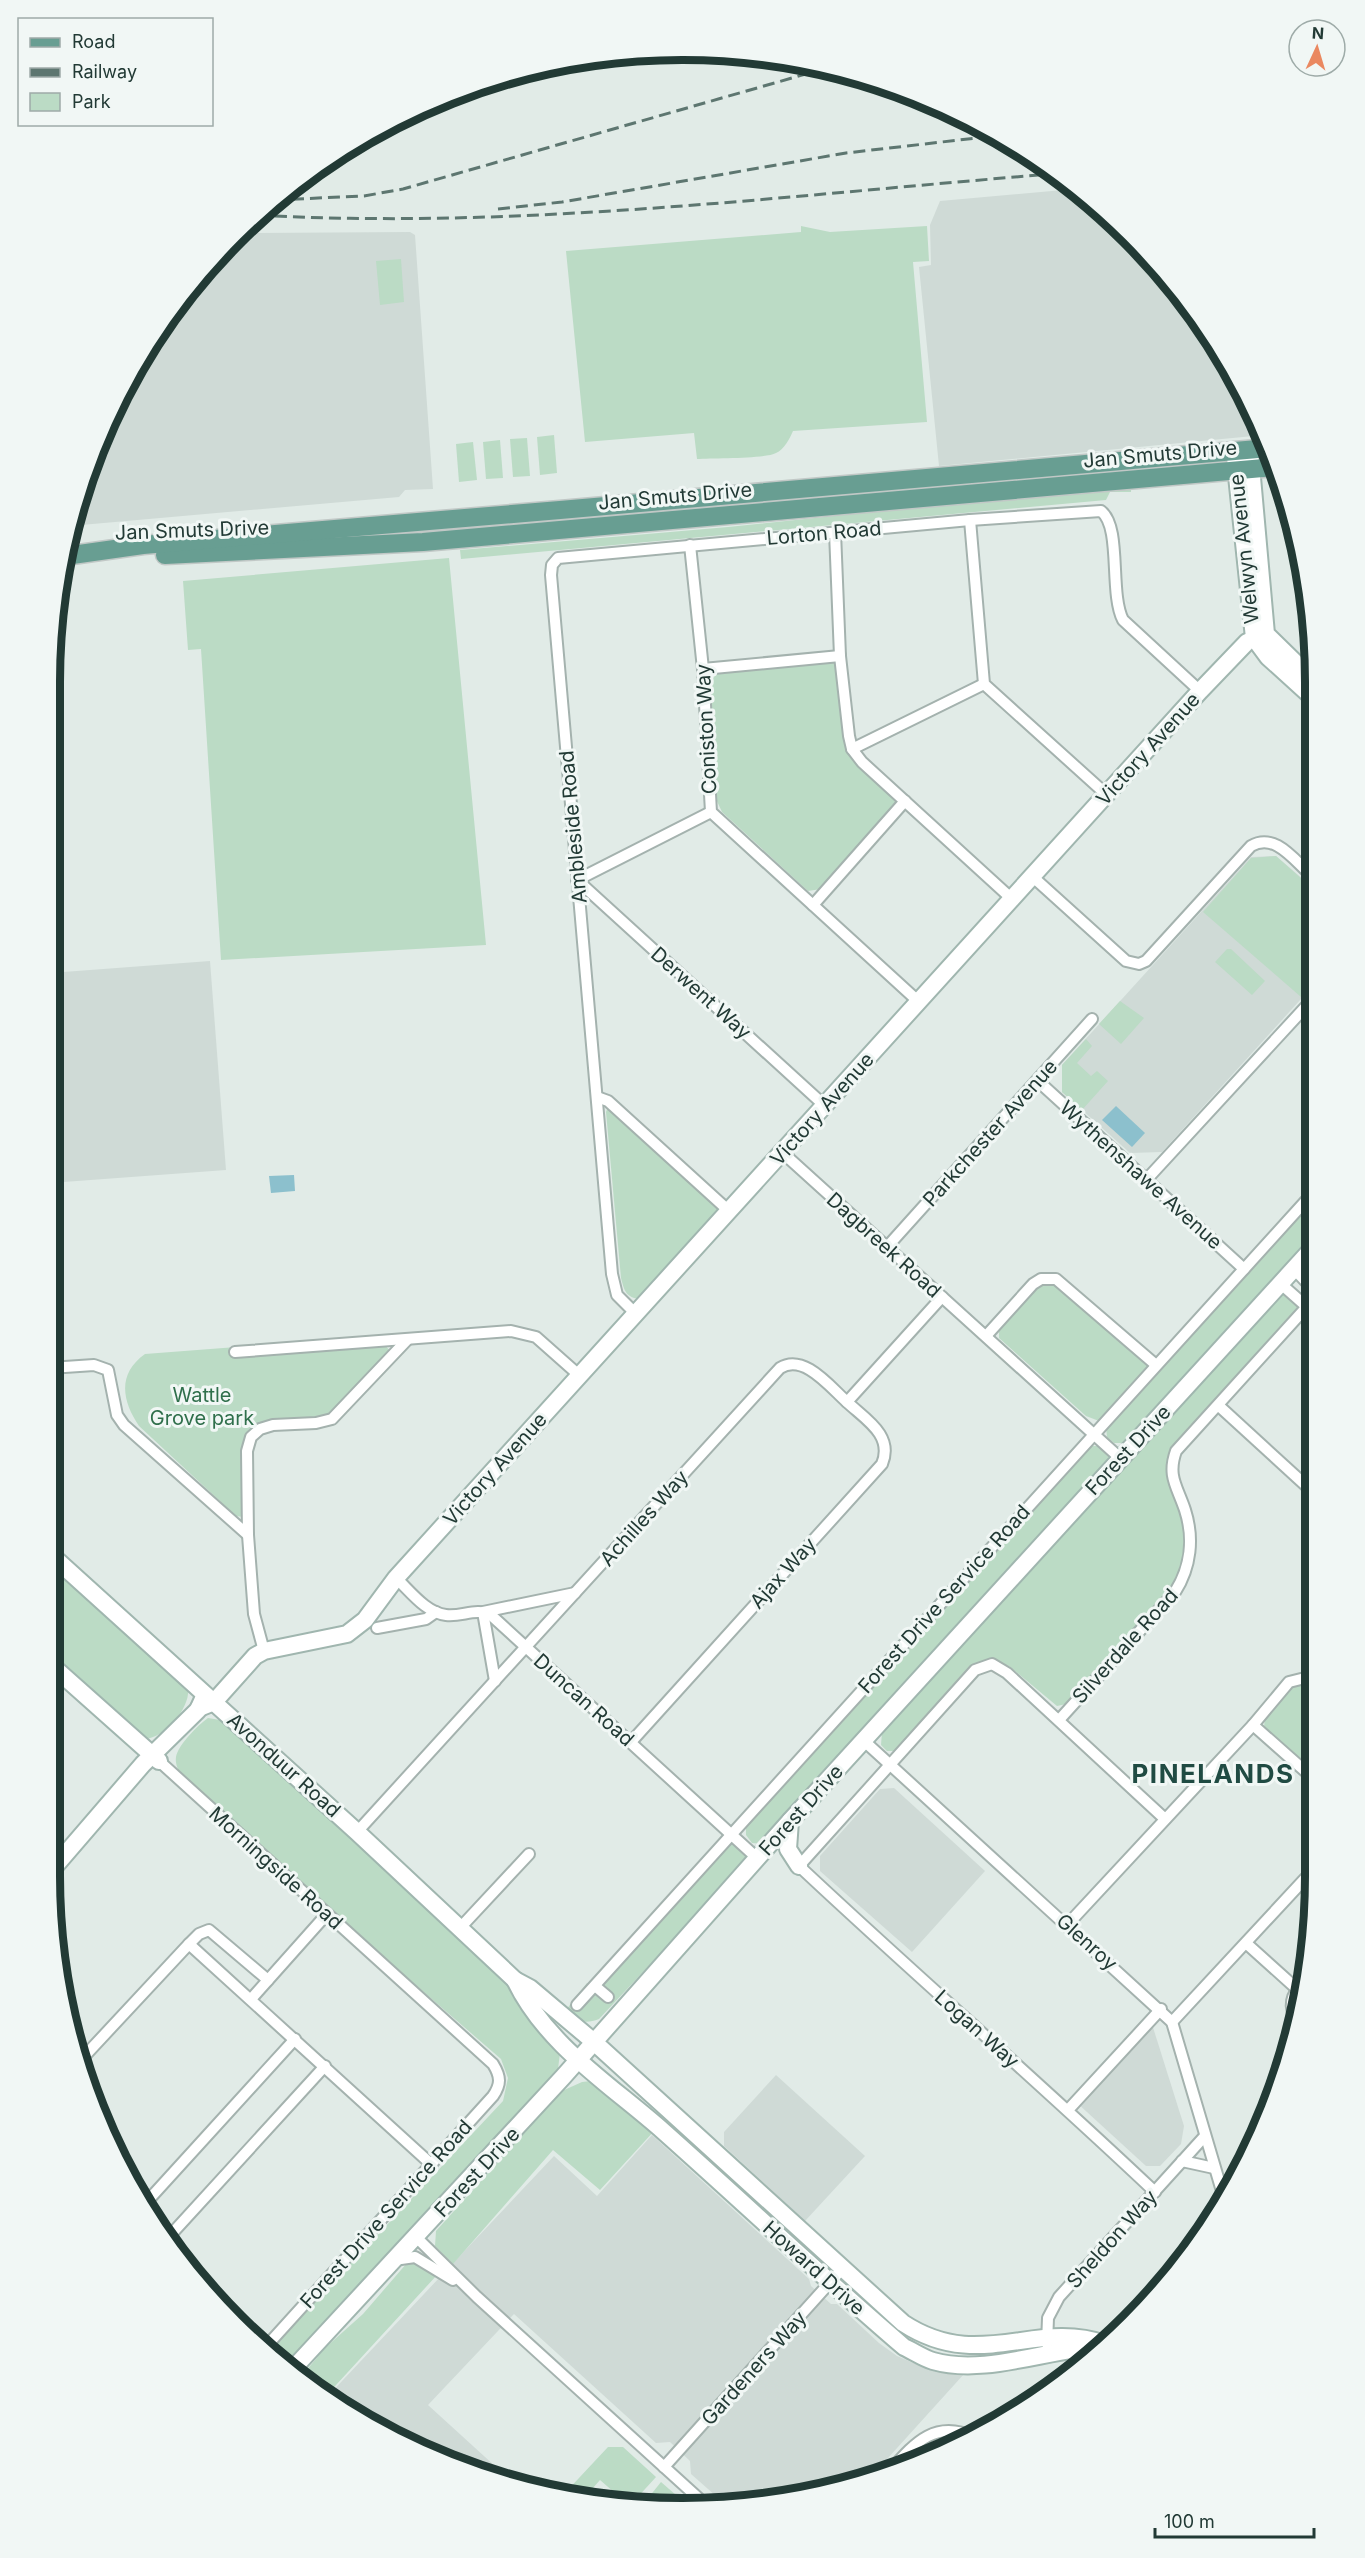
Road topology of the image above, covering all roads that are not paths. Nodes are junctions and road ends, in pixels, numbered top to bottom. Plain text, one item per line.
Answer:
1 (1259, 448) edge
2 (1242, 450) junction
3 (1267, 468) edge
4 (1244, 470) junction
5 (969, 520) junction
6 (835, 532) junction
7 (690, 545) junction
8 (73, 555) edge
9 (73, 555) edge
10 (558, 558) joint
11 (1260, 636) junction
12 (1237, 653) junction
13 (840, 656) junction
14 (1268, 657) junction
15 (703, 669) junction
16 (1305, 673) edge
17 (984, 684) junction
18 (1305, 690) edge
19 (1200, 691) junction
20 (852, 749) junction
21 (1107, 795) junction
22 (905, 801) junction
23 (711, 812) junction
24 (1305, 870) edge
25 (1033, 877) junction
26 (577, 880) junction
27 (1012, 899) junction
28 (813, 905) junction
29 (920, 1002) junction
30 (1305, 1008) edge
31 (1092, 1019) dead end
32 (1038, 1081) junction
33 (597, 1097) junction
34 (825, 1106) junction
35 (783, 1153) junction
36 (1148, 1179) junction
37 (1305, 1202) edge
38 (729, 1211) junction
39 (887, 1247) junction
40 (1305, 1257) edge
41 (1244, 1269) junction
42 (1294, 1269) junction
43 (1305, 1280) edge
44 (1281, 1284) junction
45 (942, 1297) junction
46 (1305, 1302) edge
47 (1305, 1312) edge
48 (636, 1314) junction
49 (986, 1336) junction
50 (406, 1340) junction
51 (235, 1352) dead end
52 (1156, 1365) junction
53 (60, 1367) edge
54 (580, 1376) junction
55 (847, 1402) junction
56 (1219, 1407) junction
57 (1094, 1436) junction
58 (1120, 1458) junction
59 (1305, 1485) edge
60 (248, 1535) junction
61 (60, 1563) edge
62 (396, 1578) junction
63 (576, 1593) junction
64 (436, 1612) junction
65 (483, 1612) junction
66 (377, 1628) dead end
67 (262, 1646) junction
68 (525, 1647) junction
69 (60, 1673) edge
70 (1305, 1678) edge
71 (495, 1681) junction
72 (206, 1702) junction
73 (1059, 1720) junction
74 (1253, 1725) junction
75 (863, 1740) junction
76 (631, 1742) junction
77 (155, 1758) junction
78 (889, 1764) junction
79 (1305, 1771) edge
80 (1165, 1819) junction
81 (790, 1821) junction
82 (357, 1832) junction
83 (731, 1833) junction
84 (529, 1854) dead end
85 (757, 1858) junction
86 (60, 1861) edge
87 (799, 1866) junction
88 (1305, 1879) edge
89 (326, 1915) junction
90 (1068, 1924) junction
91 (460, 1928) junction
92 (189, 1944) junction
93 (1247, 1944) junction
94 (268, 1980) junction
95 (515, 1980) junction
96 (1295, 1983) edge
97 (594, 1986) junction
98 (608, 1997) dead end
99 (252, 1998) junction
100 (578, 2005) dead end
101 (1161, 2009) junction
102 (1172, 2022) junction
103 (295, 2039) junction
104 (594, 2042) junction
105 (86, 2054) edge
106 (578, 2060) junction
107 (325, 2066) junction
108 (499, 2074) joint
109 (1068, 2110) junction
110 (1204, 2137) junction
111 (1182, 2161) junction
112 (431, 2164) junction
113 (1214, 2168) junction
114 (1221, 2189) edge
115 (1155, 2192) junction
116 (150, 2198) edge
117 (173, 2232) edge
118 (416, 2237) junction
119 (394, 2260) junction
120 (843, 2268) junction
121 (830, 2283) junction
122 (473, 2293) junction
123 (270, 2342) edge
124 (1095, 2342) edge
125 (1047, 2346) junction
126 (1085, 2350) edge
127 (298, 2364) edge
128 (960, 2433) edge
129 (901, 2458) edge
130 (664, 2467) junction
131 (698, 2498) edge

1 - 2 main road, Jan Smuts Drive
2 - 4 street, Welwyn Avenue
2 - 8 main road, Jan Smuts Drive
3 - 4 main road, Jan Smuts Drive
4 - 9 main road, Jan Smuts Drive
4 - 11 street, Welwyn Avenue
5 - 6 street, Lorton Road
5 - 17 street
5 - 19 street, Lorton Road
6 - 7 street, Lorton Road
6 - 13 street
7 - 10 street, Lorton Road
7 - 15 street, Coniston Way
10 - 26 street, Ambleside Road
11 - 12 street, Victory Avenue
11 - 14 street, Welwyn Avenue
11 - 16 street, Welwyn Avenue
12 - 14 street
12 - 19 street, Victory Avenue
13 - 15 street
13 - 20 street
14 - 18 street, Welwyn Avenue
15 - 23 street, Coniston Way
17 - 20 street
17 - 21 street
19 - 21 street, Victory Avenue
20 - 22 street
21 - 25 street, Victory Avenue
22 - 27 street
22 - 28 street
23 - 26 street
23 - 28 street, Coniston Way
24 - 25 street
25 - 27 street, Victory Avenue
26 - 33 street, Ambleside Road
26 - 34 street, Derwent Way
27 - 29 street, Victory Avenue
28 - 29 street, Coniston Way
29 - 34 street, Victory Avenue
30 - 36 street
31 - 32 street, Parkchester Avenue
32 - 36 street, Wythenshawe Avenue
32 - 39 street, Parkchester Avenue
33 - 38 street
33 - 48 street, Ambleside Road
34 - 35 street, Victory Avenue
35 - 38 street, Victory Avenue
35 - 39 street, Dagbreek Road
36 - 41 street, Wythenshawe Avenue
37 - 41 street, Forest Drive Service Road
38 - 48 street, Victory Avenue
39 - 45 street, Dagbreek Road
40 - 42 street, Forest Drive
41 - 52 street, Forest Drive Service Road
42 - 43 street
42 - 44 street, Forest Drive
44 - 46 street
44 - 58 street, Forest Drive
45 - 49 street, Dagbreek Road
45 - 55 street
47 - 56 street
48 - 54 street, Victory Avenue
49 - 52 street
49 - 57 street, Dagbreek Road
50 - 51 street
50 - 54 street
50 - 60 street
52 - 57 street, Forest Drive Service Road
53 - 60 street
54 - 62 street, Victory Avenue
55 - 63 street, Achilles Way
55 - 76 street, Ajax Way
56 - 59 street
56 - 73 street, Silverdale Road
57 - 58 street, Dagbreek Road
57 - 83 street, Forest Drive Service Road
58 - 75 street, Forest Drive
60 - 67 street
61 - 72 street, Avonduur Road
62 - 64 street
62 - 67 street, Victory Avenue
63 - 65 street
63 - 68 street, Achilles Way
64 - 65 street
64 - 66 street
65 - 68 street, Duncan Road
65 - 71 street
67 - 72 street, Victory Avenue
68 - 71 street, Achilles Way
68 - 76 street, Duncan Road
69 - 77 street, Morningside Road
70 - 74 street
71 - 82 street, Achilles Way
72 - 77 street, Victory Avenue
72 - 82 street, Avonduur Road
73 - 78 street
73 - 80 street
74 - 79 street
74 - 80 street
75 - 78 street, Glenroy
75 - 81 street, Forest Drive
76 - 83 street, Duncan Road
77 - 86 street, Victory Avenue
77 - 89 street, Morningside Road
78 - 87 street
78 - 90 street, Glenroy
80 - 90 street
81 - 85 street, Forest Drive
81 - 87 street
82 - 91 street, Avonduur Road
83 - 85 street, Duncan Road
83 - 97 street, Forest Drive Service Road
84 - 91 street
85 - 104 street, Forest Drive
87 - 109 street, Logan Way
88 - 93 street
89 - 94 street
89 - 108 street, Morningside Road
90 - 101 street, Glenroy
91 - 95 street, Avonduur Road
92 - 94 street
92 - 99 street
92 - 105 street
93 - 96 street
93 - 102 street
94 - 99 street
95 - 104 street, Avonduur Road
95 - 106 street, Avonduur Road
97 - 98 street
97 - 100 street, Forest Drive Service Road
99 - 103 street
101 - 102 street, Glenroy
101 - 109 street
102 - 110 street, Glenroy
103 - 107 street
103 - 116 street
104 - 106 street, Forest Drive
104 - 120 street, Howard Drive
106 - 118 street, Forest Drive
106 - 121 street, Howard Drive
107 - 112 street
107 - 117 street
108 - 112 street, Forest Drive Service Road
109 - 115 street, Logan Way
110 - 111 street, Sheldon Way
110 - 113 street, Glenroy
111 - 113 street
111 - 115 street, Sheldon Way
112 - 123 street, Forest Drive Service Road
113 - 114 street, Glenroy
115 - 125 street, Sheldon Way
118 - 119 street, Forest Drive
118 - 122 street
119 - 122 street
119 - 127 street, Forest Drive
120 - 121 street, Gardeners Way
120 - 125 street, Howard Drive
121 - 125 street, Howard Drive
121 - 130 street, Gardeners Way
122 - 130 street
124 - 125 street, Howard Drive
125 - 126 street, Howard Drive
128 - 129 street
130 - 131 street

